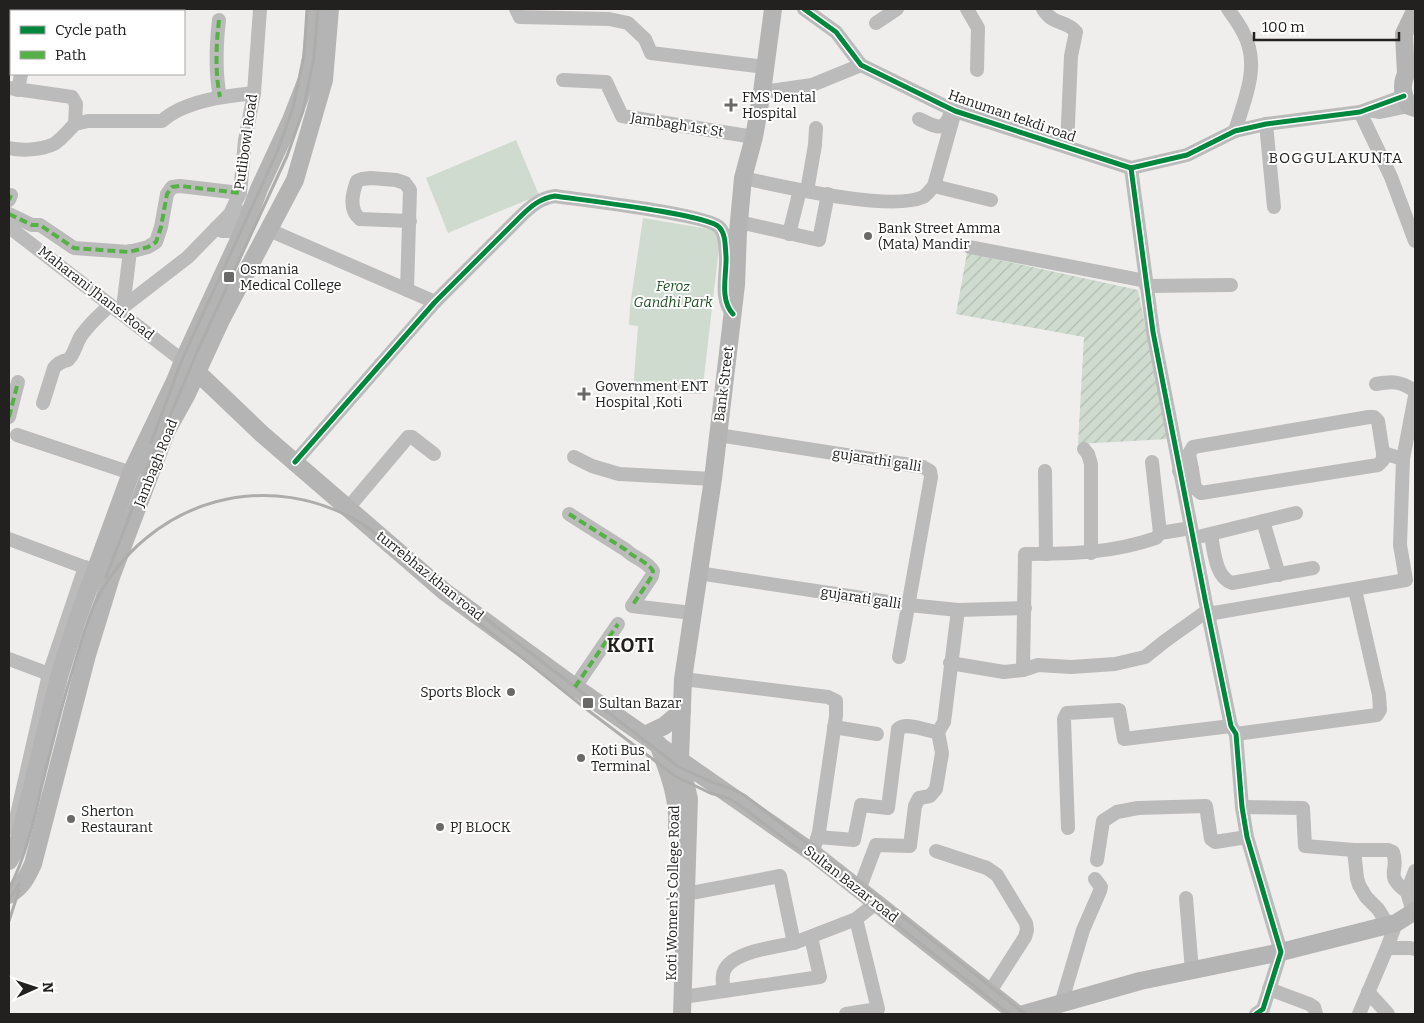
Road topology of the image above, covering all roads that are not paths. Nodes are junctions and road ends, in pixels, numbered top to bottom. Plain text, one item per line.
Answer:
1 (260, 9) edge
2 (316, 9) edge
3 (330, 9) edge
4 (516, 9) edge
5 (773, 9) edge
6 (804, 9) edge
7 (898, 9) edge
8 (967, 9) edge
9 (1043, 9) edge
10 (1228, 9) edge
11 (1415, 11) edge
12 (219, 20) dead end
13 (876, 22) dead end
14 (861, 65) junction
15 (764, 67) junction
16 (978, 70) dead end
17 (1410, 72) edge
18 (20, 75) edge
19 (563, 80) dead end
20 (314, 84) junction
21 (13, 89) edge
22 (762, 92) junction
23 (254, 93) junction
24 (220, 98) junction
25 (1410, 103) edge
26 (953, 110) junction
27 (1365, 111) junction
28 (919, 119) dead end
29 (75, 124) junction
30 (1266, 124) junction
31 (816, 128) dead end
32 (1235, 131) junction
33 (754, 137) junction
34 (1067, 146) junction
35 (9, 148) edge
36 (1131, 168) junction
37 (743, 178) junction
38 (934, 186) junction
39 (259, 189) junction
40 (804, 190) junction
41 (240, 193) junction
42 (828, 194) junction
43 (991, 200) dead end
44 (1274, 207) dead end
45 (9, 214) edge
46 (410, 221) junction
47 (739, 222) junction
48 (9, 227) edge
49 (216, 228) junction
50 (269, 230) junction
51 (789, 234) junction
52 (1415, 242) edge
53 (970, 247) dead end
54 (130, 251) junction
55 (254, 259) junction
56 (226, 266) junction
57 (1146, 284) junction
58 (1231, 284) dead end
59 (407, 290) junction
60 (435, 302) junction
61 (117, 308) junction
62 (733, 314) junction
63 (189, 366) junction
64 (18, 382) dead end
65 (1376, 384) dead end
66 (1415, 391) edge
67 (1415, 396) edge
68 (43, 403) dead end
69 (9, 417) edge
70 (17, 435) dead end
71 (718, 435) junction
72 (1084, 449) dead end
73 (1408, 452) edge
74 (1383, 453) junction
75 (434, 454) dead end
76 (574, 458) dead end
77 (295, 462) junction
78 (1152, 462) dead end
79 (1186, 470) junction
80 (1045, 471) dead end
81 (131, 473) junction
82 (712, 479) junction
83 (348, 508) junction
84 (1296, 513) dead end
85 (569, 514) dead end
86 (1263, 522) junction
87 (1160, 533) junction
88 (1192, 533) junction
89 (1211, 534) junction
90 (9, 539) edge
91 (1091, 553) junction
92 (1046, 554) junction
93 (1313, 568) dead end
94 (90, 569) junction
95 (698, 573) junction
96 (1279, 574) junction
97 (1355, 590) junction
98 (909, 605) junction
99 (1025, 608) junction
100 (958, 610) junction
101 (692, 613) junction
102 (1208, 613) junction
103 (618, 624) dead end
104 (899, 657) dead end
105 (9, 659) edge
106 (950, 663) junction
107 (1023, 670) junction
108 (50, 674) junction
109 (683, 679) junction
110 (576, 687) junction
111 (682, 711) junction
112 (834, 727) junction
113 (1233, 730) junction
114 (938, 732) junction
115 (878, 734) dead end
116 (651, 739) junction
117 (680, 760) junction
118 (1242, 807) junction
119 (9, 828) edge
120 (1068, 828) dead end
121 (1247, 837) junction
122 (815, 845) junction
123 (1354, 850) junction
124 (936, 851) dead end
125 (1097, 860) dead end
126 (9, 862) edge
127 (1415, 871) edge
128 (1095, 879) dead end
129 (859, 890) junction
130 (1407, 892) junction
131 (686, 894) junction
132 (9, 895) edge
133 (1186, 898) dead end
134 (876, 903) junction
135 (1414, 912) edge
136 (856, 918) junction
137 (1392, 924) junction
138 (811, 937) junction
139 (794, 943) junction
140 (1387, 948) junction
141 (1415, 949) edge
142 (1280, 952) junction
143 (1192, 970) junction
144 (1268, 989) junction
145 (724, 991) junction
146 (1368, 992) junction
147 (989, 993) junction
148 (1061, 1004) junction
149 (683, 1006) edge
150 (1260, 1011) edge
151 (671, 1014) edge
152 (846, 1014) edge
153 (1017, 1014) edge
154 (1024, 1014) edge
155 (1316, 1014) edge
156 (1359, 1014) edge
157 (1388, 1014) edge

1 - 23 street, Putlibowl Road
2 - 20 main road
3 - 20 main road, Jambagh Road
4 - 15 street
5 - 15 main road, Bank Street
6 - 14 street, Hanuman tekdi road
7 - 13 street
8 - 16 street
9 - 34 street
10 - 32 street
11 - 17 main road
12 - 24 street
14 - 22 street
14 - 26 street, Hanuman tekdi road
15 - 22 main road, Bank Street
17 - 25 main road
18 - 21 street
19 - 33 street, Jambagh 1st St
20 - 39 main road
20 - 50 main road, Jambagh Road
21 - 29 street
22 - 33 main road, Bank Street
23 - 24 street
23 - 41 street, Putlibowl Road
24 - 29 street
25 - 27 street
26 - 28 street
26 - 34 street, Hanuman tekdi road
26 - 38 street
27 - 30 street
27 - 52 street
29 - 35 street
30 - 32 street
30 - 44 street
31 - 40 street
32 - 36 street
33 - 37 main road, Bank Street
34 - 36 street, Hanuman tekdi road
36 - 57 street
37 - 40 street
37 - 47 main road, Bank Street
38 - 42 street
38 - 43 street
39 - 49 street
39 - 56 main road
40 - 42 street
40 - 51 street
41 - 49 street, Putlibowl Road
41 - 54 street
42 - 51 street
45 - 54 street
46 - 46 street
46 - 59 street
47 - 51 street
47 - 62 main road, Bank Street
48 - 61 street, Maharani Jhansi Road
49 - 61 street, Putlibowl Road
50 - 55 main road, Jambagh Road
50 - 59 street
53 - 57 street
54 - 61 street
55 - 56 main road
55 - 63 main road, Jambagh Road
56 - 63 main road
57 - 58 street
57 - 79 street
59 - 60 street
60 - 62 street
60 - 77 street
61 - 63 street, Maharani Jhansi Road
61 - 68 street, Putlibowl Road
62 - 71 main road, Bank Street
63 - 77 main road, turrebhaz khan road
63 - 81 main road, Jambagh Road
63 - 132 main road, Jambagh Road
64 - 69 street
65 - 66 street
67 - 73 street
70 - 81 street
71 - 82 main road, Bank Street
71 - 98 street, gujarathi galli
72 - 91 street
73 - 74 street
73 - 97 street
74 - 79 street
74 - 79 street
75 - 83 street
76 - 82 street
77 - 83 main road, turrebhaz khan road
78 - 87 street
79 - 88 street
80 - 92 street
81 - 94 main road, Jambagh Road
82 - 95 main road, Bank Street
83 - 110 main road, turrebhaz khan road
84 - 86 street
85 - 101 street
86 - 89 street
86 - 96 street
87 - 88 street
87 - 91 street
88 - 89 street
88 - 102 street
89 - 96 street
90 - 94 street
91 - 92 street
92 - 99 street
93 - 96 street
94 - 108 street
94 - 126 main road, Jambagh Road
95 - 98 street, gujarati galli
95 - 101 main road, Bank Street
97 - 102 street
97 - 113 street
98 - 100 street, gujarati galli
98 - 104 street
99 - 100 street, gujarati galli
99 - 107 street
100 - 106 street
101 - 109 main road, Bank Street
102 - 107 street
102 - 113 street
103 - 110 street
105 - 108 street
106 - 107 street
106 - 114 street
108 - 119 street
109 - 111 main road, Bank Street
109 - 112 street
110 - 116 main road, turrebhaz khan road
111 - 116 main road
111 - 117 main road, Bank Street
112 - 115 street
112 - 122 street
113 - 118 street
113 - 120 street
114 - 122 street
114 - 129 street
116 - 117 main road, turrebhaz khan road
116 - 151 main road, Koti Women's College Road
117 - 122 main road, Sultan Bazar road
117 - 131 main road, Koti Women's College Road
118 - 121 street
118 - 123 street
121 - 125 street
121 - 142 street
122 - 129 main road, Sultan Bazar road
123 - 130 street
123 - 137 street
124 - 147 street
127 - 130 street
128 - 148 street
129 - 134 main road, Sultan Bazar road
130 - 135 street
131 - 139 street
131 - 149 main road, Koti Women's College Road
133 - 143 street
134 - 136 street
134 - 147 main road, Sultan Bazar road
135 - 137 main road
136 - 138 street
136 - 152 street
137 - 140 street
137 - 142 main road
138 - 139 street
138 - 145 street
139 - 145 street
140 - 141 street
140 - 146 street
142 - 143 main road
142 - 144 street
143 - 148 main road
144 - 150 street
144 - 155 street
145 - 149 street
146 - 156 street
146 - 157 street
147 - 153 main road, Sultan Bazar road
148 - 154 main road

